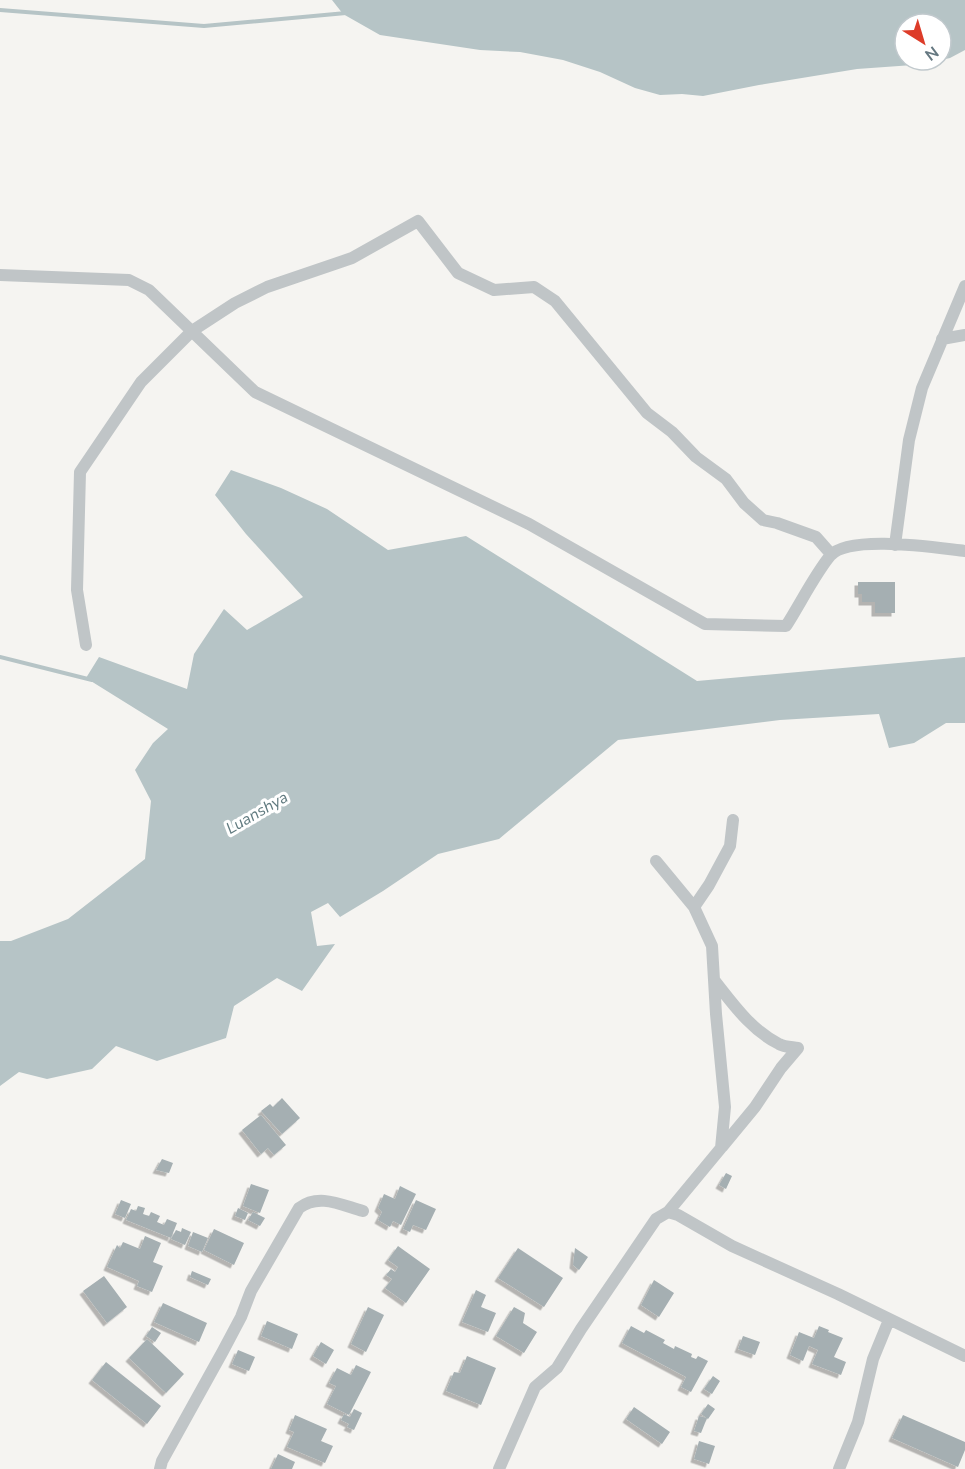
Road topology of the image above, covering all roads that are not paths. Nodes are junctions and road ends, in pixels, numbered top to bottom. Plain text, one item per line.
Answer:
1 (0, 275) edge
2 (965, 286) edge
3 (192, 332) junction
4 (965, 335) edge
5 (942, 339) junction
6 (895, 545) junction
7 (965, 551) edge
8 (831, 554) junction
9 (86, 645) dead end
10 (733, 820) dead end
11 (656, 861) dead end
12 (694, 907) junction
13 (714, 980) junction
14 (721, 1148) junction
15 (363, 1211) dead end
16 (668, 1212) junction
17 (889, 1320) junction
18 (965, 1356) edge
19 (160, 1469) edge
20 (499, 1469) edge
21 (839, 1469) edge

1 - 3 street
2 - 5 street
3 - 8 street
3 - 8 street
3 - 9 street
4 - 5 street
5 - 6 street
6 - 7 street
6 - 8 street
10 - 12 street
11 - 12 street
12 - 13 street
13 - 14 street
13 - 14 street
14 - 16 street
15 - 19 street
16 - 17 street
16 - 20 street
17 - 18 street
17 - 21 street

